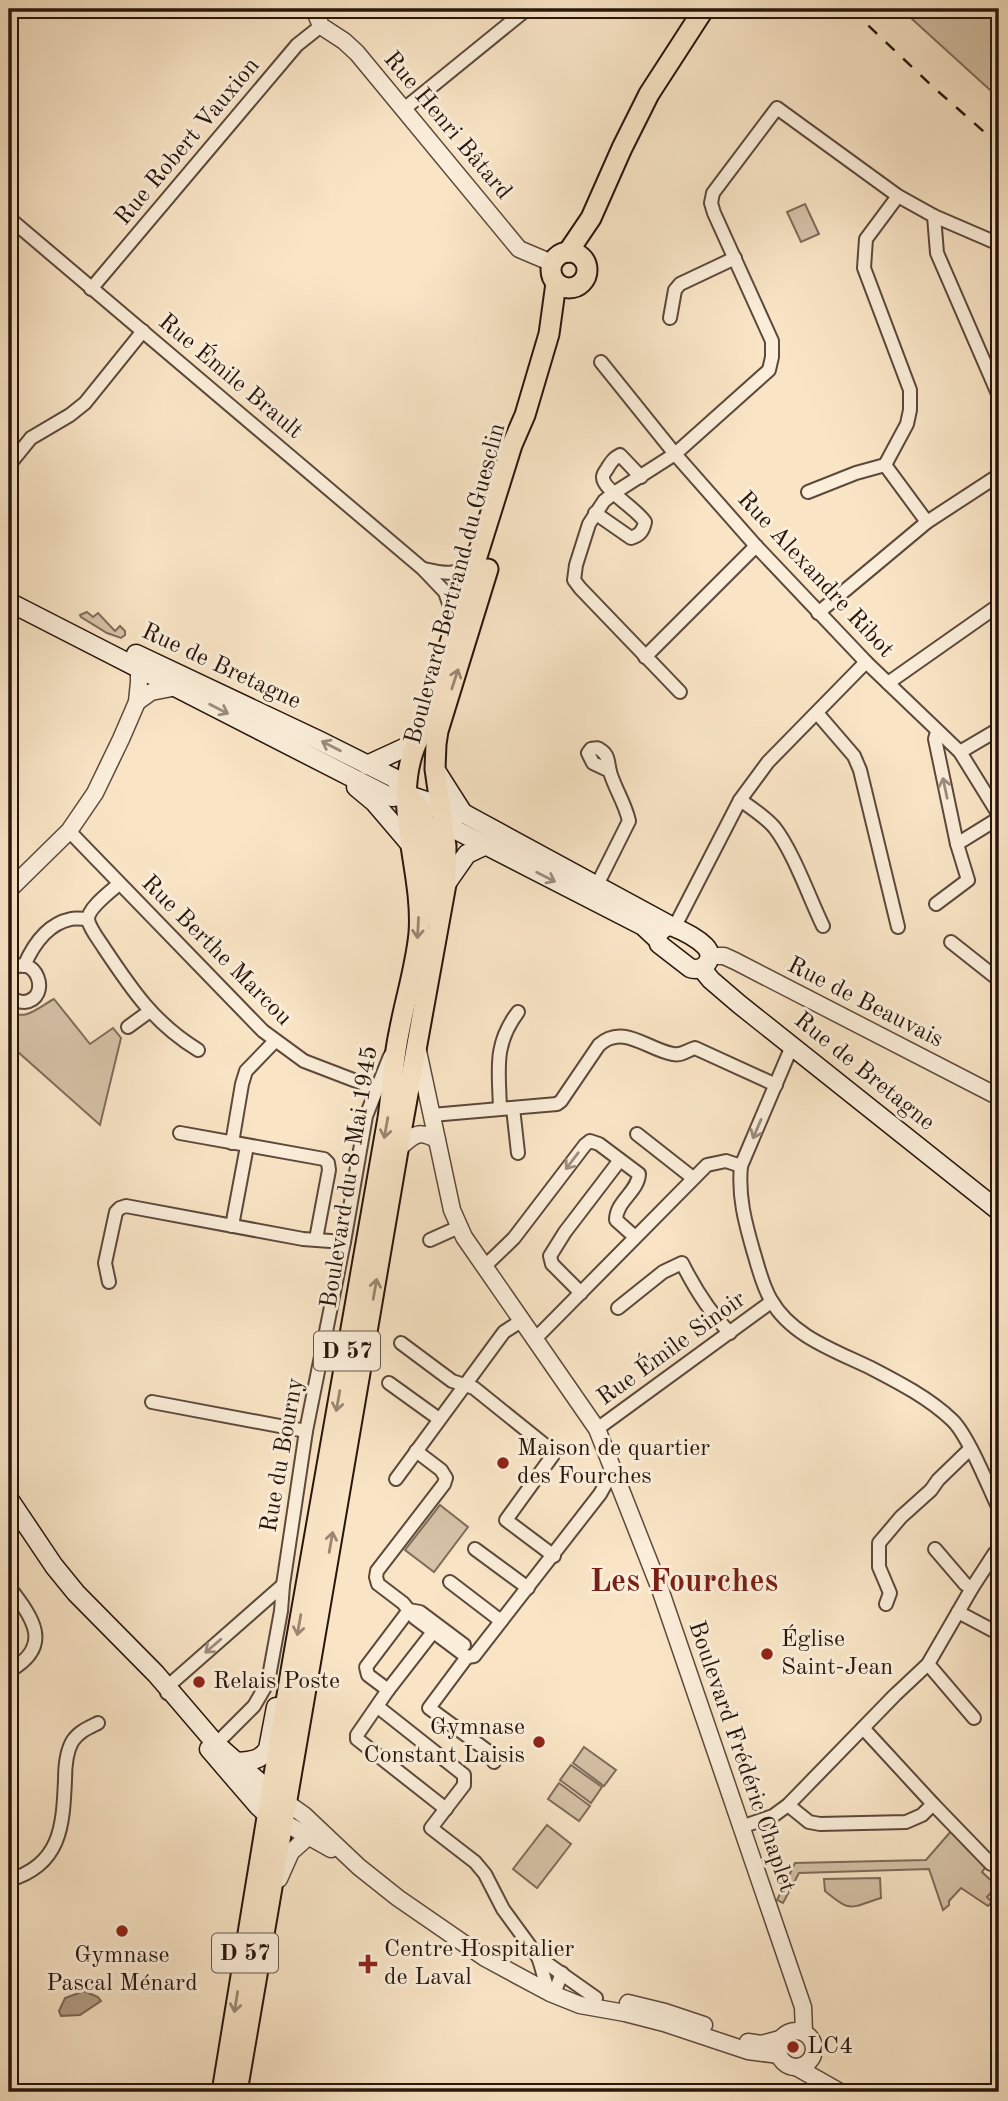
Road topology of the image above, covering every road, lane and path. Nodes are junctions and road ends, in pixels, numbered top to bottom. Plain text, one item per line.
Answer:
1 (314, 9) edge
2 (527, 9) edge
3 (704, 9) edge
4 (321, 26) junction
5 (404, 109) junction
6 (898, 197) junction
7 (934, 216) junction
8 (9, 218) edge
9 (591, 218) junction
10 (999, 244) edge
11 (735, 258) junction
12 (559, 266) junction
13 (587, 266) junction
14 (576, 287) junction
15 (91, 289) junction
16 (670, 318) dead end
17 (142, 331) junction
18 (549, 334) junction
19 (601, 362) dead end
20 (999, 396) edge
21 (525, 415) junction
22 (675, 454) junction
23 (9, 465) edge
24 (885, 465) junction
25 (999, 475) edge
26 (641, 477) junction
27 (808, 492) dead end
28 (614, 493) junction
29 (596, 513) junction
30 (927, 522) junction
31 (756, 546) junction
32 (477, 561) junction
33 (423, 569) junction
34 (9, 591) edge
35 (9, 602) edge
36 (999, 605) edge
37 (818, 613) junction
38 (457, 624) junction
39 (645, 657) junction
40 (866, 663) junction
41 (139, 669) junction
42 (888, 684) junction
43 (177, 688) junction
44 (680, 692) dead end
45 (137, 702) junction
46 (817, 713) junction
47 (999, 729) edge
48 (937, 732) junction
49 (419, 737) junction
50 (960, 752) junction
51 (368, 765) junction
52 (435, 769) junction
53 (339, 771) junction
54 (610, 771) dead end
55 (408, 795) junction
56 (740, 800) junction
57 (440, 806) junction
58 (463, 813) junction
59 (999, 816) edge
60 (425, 825) junction
61 (69, 831) junction
62 (410, 843) junction
63 (957, 844) junction
64 (486, 845) junction
65 (119, 884) junction
66 (446, 884) junction
67 (596, 887) junction
68 (9, 890) edge
69 (936, 904) dead end
70 (88, 919) junction
71 (823, 926) dead end
72 (672, 927) junction
73 (898, 928) dead end
74 (435, 938) junction
75 (657, 939) junction
76 (951, 942) dead end
77 (706, 962) junction
78 (24, 966) junction
79 (9, 971) edge
80 (999, 980) edge
81 (9, 996) edge
82 (150, 1012) junction
83 (518, 1012) dead end
84 (128, 1027) dead end
85 (398, 1036) junction
86 (275, 1041) junction
87 (792, 1046) junction
88 (417, 1048) junction
89 (198, 1050) dead end
90 (383, 1074) junction
91 (351, 1078) junction
92 (776, 1085) junction
93 (998, 1093) edge
94 (373, 1097) junction
95 (507, 1109) junction
96 (432, 1115) junction
97 (180, 1133) dead end
98 (637, 1134) dead end
99 (437, 1140) junction
100 (232, 1143) junction
101 (247, 1146) junction
102 (399, 1148) junction
103 (518, 1153) dead end
104 (620, 1160) junction
105 (741, 1166) junction
106 (693, 1178) junction
107 (999, 1211) edge
108 (232, 1226) junction
109 (459, 1227) junction
110 (635, 1237) junction
111 (316, 1239) junction
112 (430, 1240) dead end
113 (344, 1242) junction
114 (484, 1268) junction
115 (108, 1282) dead end
116 (581, 1293) junction
117 (771, 1302) junction
118 (618, 1308) dead end
119 (521, 1321) junction
120 (730, 1333) junction
121 (534, 1340) junction
122 (401, 1343) dead end
123 (389, 1383) dead end
124 (463, 1385) junction
125 (152, 1402) dead end
126 (439, 1419) junction
127 (597, 1429) junction
128 (306, 1431) junction
129 (970, 1449) junction
130 (416, 1451) junction
131 (614, 1469) junction
132 (396, 1479) dead end
133 (621, 1490) junction
134 (600, 1494) junction
135 (9, 1499) edge
136 (999, 1509) edge
137 (475, 1549) dead end
138 (935, 1549) dead end
139 (999, 1549) edge
140 (554, 1556) junction
141 (450, 1582) dead end
142 (283, 1584) junction
143 (9, 1587) edge
144 (528, 1588) junction
145 (972, 1588) junction
146 (886, 1604) dead end
147 (409, 1610) junction
148 (958, 1612) junction
149 (501, 1621) junction
150 (992, 1630) dead end
151 (433, 1632) junction
152 (472, 1655) junction
153 (928, 1664) junction
154 (292, 1665) junction
155 (9, 1671) edge
156 (388, 1690) junction
157 (167, 1694) junction
158 (378, 1707) junction
159 (974, 1718) dead end
160 (98, 1723) dead end
161 (863, 1728) junction
162 (216, 1744) junction
163 (236, 1762) junction
164 (494, 1762) dead end
165 (239, 1784) junction
166 (933, 1804) junction
167 (788, 1805) junction
168 (446, 1809) junction
169 (275, 1810) junction
170 (741, 1827) junction
171 (309, 1836) junction
172 (991, 1864) dead end
173 (359, 1867) junction
174 (9, 1880) edge
175 (267, 1913) junction
176 (554, 1984) junction
177 (804, 2032) junction
178 (779, 2047) junction
179 (812, 2059) junction
180 (796, 2067) junction
181 (834, 2088) edge
182 (222, 2092) edge
183 (237, 2092) edge

1 - 4 street
2 - 5 street
3 - 9 main road, Boulevard Bertrand du Guesclin
4 - 5 street, Rue Henri Bâtard
4 - 15 street, Rue Robert Vauxion
5 - 12 street, Rue Henri Bâtard
6 - 7 street
6 - 11 street
6 - 24 street
7 - 10 street
7 - 20 street
8 - 15 street, Rue Émile Brault
9 - 12 main road, Boulevard Bertrand du Guesclin
9 - 13 main road, Boulevard Bertrand du Guesclin
11 - 16 street
11 - 22 street
12 - 13 main road
12 - 14 main road
12 - 18 main road, Boulevard Bertrand du Guesclin
13 - 14 main road
14 - 18 main road, Boulevard Bertrand du Guesclin
15 - 17 street, Rue Émile Brault
17 - 23 street
17 - 33 street, Rue Émile Brault
18 - 21 main road, Boulevard Bertrand du Guesclin
19 - 22 street, Rue Alexandre Ribot
21 - 32 main road, Boulevard Bertrand du Guesclin
52 -> 21 main road, Boulevard Bertrand du Guesclin
22 - 26 street
22 - 31 street, Rue Alexandre Ribot
24 - 27 street
24 - 30 street
25 - 30 street
26 - 28 street
26 - 28 street
28 - 29 street
28 - 29 street
29 - 39 street
30 - 37 street
31 - 37 street, Rue Alexandre Ribot
31 - 39 street
32 - 33 street
32 - 38 main road, Boulevard Bertrand du Guesclin
33 - 38 street, Rue Émile Brault
51 -> 34 main road, Rue de Bretagne
35 - 41 main road, Rue de Bretagne
36 - 42 street
37 - 40 street, Rue Alexandre Ribot
38 - 49 main road, Boulevard Bertrand du Guesclin
39 - 44 street
40 - 42 street, Rue Alexandre Ribot
40 - 46 street
41 - 43 main road, Rue de Bretagne
41 - 45 street
42 - 48 street, Rue Alexandre Ribot
43 - 45 street
43 -> 53 main road, Rue de Bretagne
45 - 61 street
46 - 56 street
46 - 73 street
47 - 50 street
48 - 50 street, Rue Alexandre Ribot
63 -> 48 street
49 - 51 main road
49 - 55 main road, Boulevard Bertrand du Guesclin
49 - 57 main road
50 - 59 street, Rue Alexandre Ribot
51 - 55 main road, Rue de Bretagne
52 - 57 main road, Boulevard Bertrand du Guesclin
52 - 58 main road
53 - 55 main road, Rue de Bretagne
53 - 62 main road
54 - 67 street
55 - 57 main road, Rue de Bretagne
55 - 60 main road
55 - 62 main road, Boulevard du 8 Mai 1945 / D 57
56 - 71 street
56 - 72 street
57 - 58 main road, Rue de Bretagne
57 - 60 main road
57 - 64 main road, Rue de Bretagne
57 - 66 main road, Boulevard du 8 Mai 1945 / D 57
58 - 67 main road, Rue de Bretagne
59 - 63 street
60 - 62 main road
60 - 74 main road
61 - 65 street, Rue Berthe Marcou
61 - 68 street
62 -> 85 main road, Boulevard du 8 Mai 1945 / D 57
63 - 69 street
64 - 66 main road
64 -> 75 main road, Rue de Bretagne
65 - 70 street
65 - 86 street, Rue Berthe Marcou
66 - 74 main road, Boulevard du 8 Mai 1945 / D 57
67 - 72 main road, Rue de Bretagne
70 - 78 street
70 - 82 street
72 - 75 main road
72 - 77 main road, Rue de Bretagne
74 - 88 main road, Boulevard du 8 Mai 1945 / D 57
75 - 77 main road, Rue de Bretagne
76 - 80 street
77 - 87 main road, Rue de Bretagne
77 - 93 street, Rue de Beauvais
78 - 79 street
78 - 81 street
82 - 84 street
82 - 89 street
83 - 95 street
85 - 90 street, Rue du Bourny
85 -> 154 main road, Boulevard du 8 Mai 1945 / D 57
86 - 91 street, Rue Berthe Marcou
86 - 100 street
87 - 92 street
87 - 107 main road, Rue de Bretagne
88 - 96 street, Boulevard Frédéric Chaplet
88 - 102 main road, Boulevard du 8 Mai 1945 / D 57
90 - 91 street, Rue Berthe Marcou
90 - 94 street, Rue du Bourny
91 - 94 street, Rue Berthe Marcou
92 - 95 street
92 -> 105 street
94 - 113 street, Rue du Bourny
95 - 96 street
95 - 103 street
96 - 99 street, Boulevard Frédéric Chaplet
97 - 100 street
98 - 106 street
99 - 102 street
99 - 109 street, Boulevard Frédéric Chaplet
100 - 101 street
101 - 108 street
101 - 111 street
169 -> 102 main road, Boulevard du 8 Mai 1945 / D 57
104 - 110 street
104 -> 114 street
104 - 116 street
105 - 106 street
105 - 117 street
106 - 110 street
108 - 111 street
108 - 115 street
109 - 112 street
109 - 114 street, Boulevard Frédéric Chaplet
110 - 116 street
111 - 113 street
113 - 128 street, Rue du Bourny
114 - 119 street, Boulevard Frédéric Chaplet
116 - 121 street
117 - 120 street, Rue Émile Sinoir
117 - 129 street
118 - 120 street
119 - 121 street, Boulevard Frédéric Chaplet
119 - 124 street
120 - 127 street, Rue Émile Sinoir
121 - 127 street, Boulevard Frédéric Chaplet
122 - 124 street
123 - 126 street
124 - 126 street
124 - 140 street
125 - 128 street
126 - 130 street
127 - 131 street, Boulevard Frédéric Chaplet
128 - 142 street, Rue du Bourny
129 - 136 street
129 - 146 street
130 - 132 street
130 - 147 street
131 - 133 street, Boulevard Frédéric Chaplet
131 - 134 street
133 - 134 street
133 - 170 street, Boulevard Frédéric Chaplet
134 - 140 street
135 - 157 main road
137 - 144 street
138 - 145 street
139 - 145 street
140 - 144 street
141 - 149 street
142 -> 157 street
142 - 162 street, Rue du Bourny
143 - 155 street
144 - 149 street
145 - 148 street
147 - 151 street
147 - 152 street
147 - 156 street
148 - 150 street
148 - 153 street
149 - 152 street
151 - 152 street
151 - 156 street
152 - 164 street
153 - 159 street
153 - 161 street
154 - 163 main road
154 - 169 main road, Boulevard du 8 Mai 1945
156 - 158 street
157 - 162 main road
157 - 165 main road
158 - 168 street
158 - 168 street
160 - 174 street
161 - 166 street
161 - 167 street
162 - 163 main road
163 - 169 main road
165 - 169 main road
165 - 169 main road
166 - 167 street
166 - 172 street
167 - 170 street
168 - 176 street
169 - 171 street
169 - 173 street
169 - 175 main road
169 -> 182 main road, Boulevard du 8 Mai 1945 / D 57
170 - 177 street, Boulevard Frédéric Chaplet
171 - 173 street
171 - 175 street
173 - 176 street
175 - 183 main road, D 57
176 - 178 street
176 - 178 street
177 - 178 street
177 - 179 street
178 - 180 street
179 - 180 street
179 - 181 street
180 - 181 street

